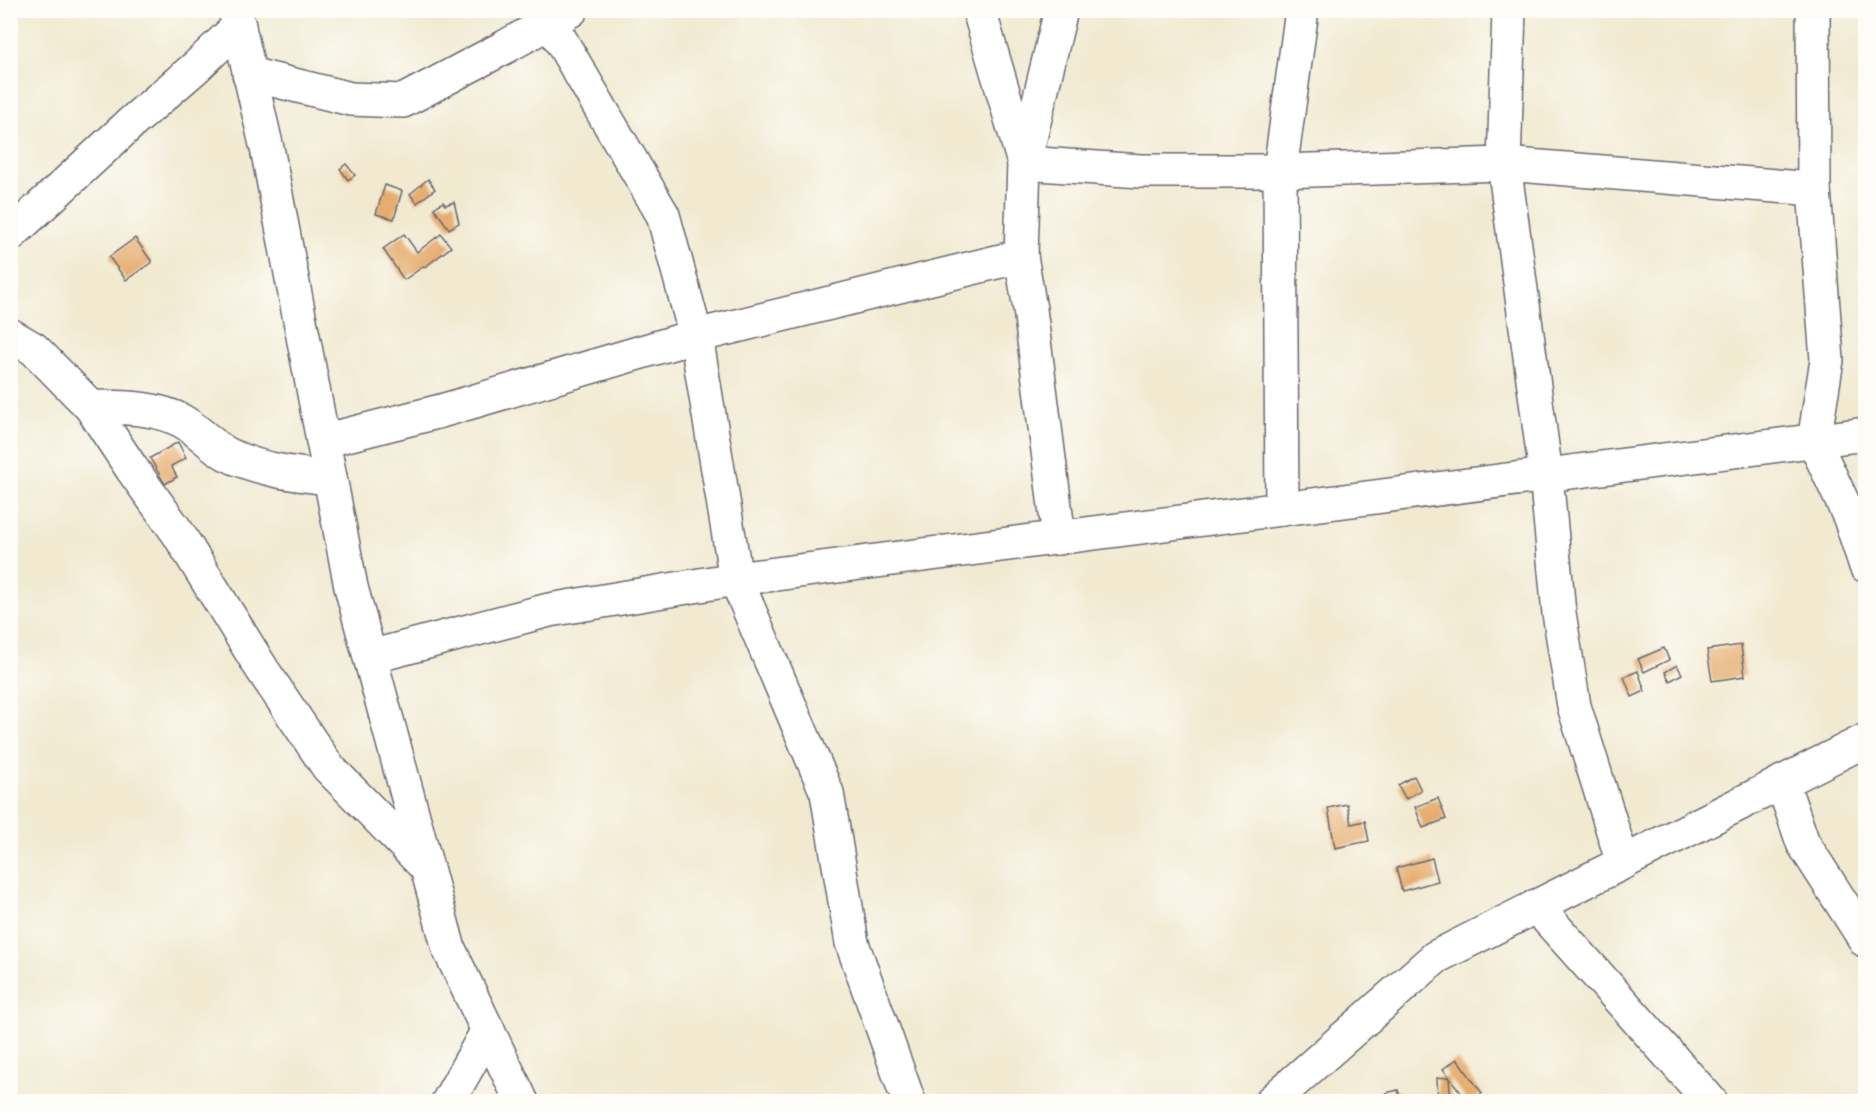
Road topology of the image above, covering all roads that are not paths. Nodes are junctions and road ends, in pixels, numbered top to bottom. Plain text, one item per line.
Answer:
1 (979, 10) edge
2 (1061, 10) edge
3 (1302, 10) edge
4 (1509, 10) edge
5 (1813, 10) edge
6 (554, 15) edge
7 (237, 18) edge
8 (249, 74) junction
9 (1024, 163) junction
10 (1504, 164) junction
11 (1280, 171) junction
12 (1814, 189) junction
13 (10, 235) edge
14 (1021, 256) junction
15 (10, 335) edge
16 (696, 336) junction
17 (91, 407) junction
18 (1866, 434) edge
19 (323, 441) junction
20 (1814, 441) junction
21 (1546, 475) junction
22 (330, 478) junction
23 (1282, 509) junction
24 (1059, 538) junction
25 (1866, 566) edge
26 (736, 579) junction
27 (370, 657) junction
28 (1866, 740) edge
29 (1782, 782) junction
30 (1623, 863) junction
31 (427, 868) junction
32 (1536, 906) junction
33 (1866, 941) edge
34 (488, 1030) junction
35 (448, 1101) edge
36 (522, 1101) edge
37 (909, 1101) edge
38 (1271, 1101) edge
39 (1711, 1101) edge

1 - 9 street
2 - 9 street
3 - 11 street
4 - 10 street
5 - 12 street
6 - 8 street
6 - 16 street
7 - 8 street
7 - 13 street
8 - 19 street
9 - 11 street
9 - 14 street
10 - 11 street
10 - 12 street
10 - 21 street
11 - 23 street
12 - 20 street
14 - 16 street
14 - 24 street
15 - 17 street
16 - 19 street
16 - 26 street
17 - 22 street
17 - 31 street
18 - 20 street
19 - 22 street
20 - 21 street
20 - 25 street
21 - 23 street
21 - 30 street
22 - 27 street
23 - 24 street
24 - 26 street
26 - 27 street
26 - 37 street
27 - 31 street
28 - 29 street
29 - 30 street
29 - 33 street
30 - 32 street
31 - 34 street
32 - 38 street
32 - 39 street
34 - 35 street
34 - 36 street

